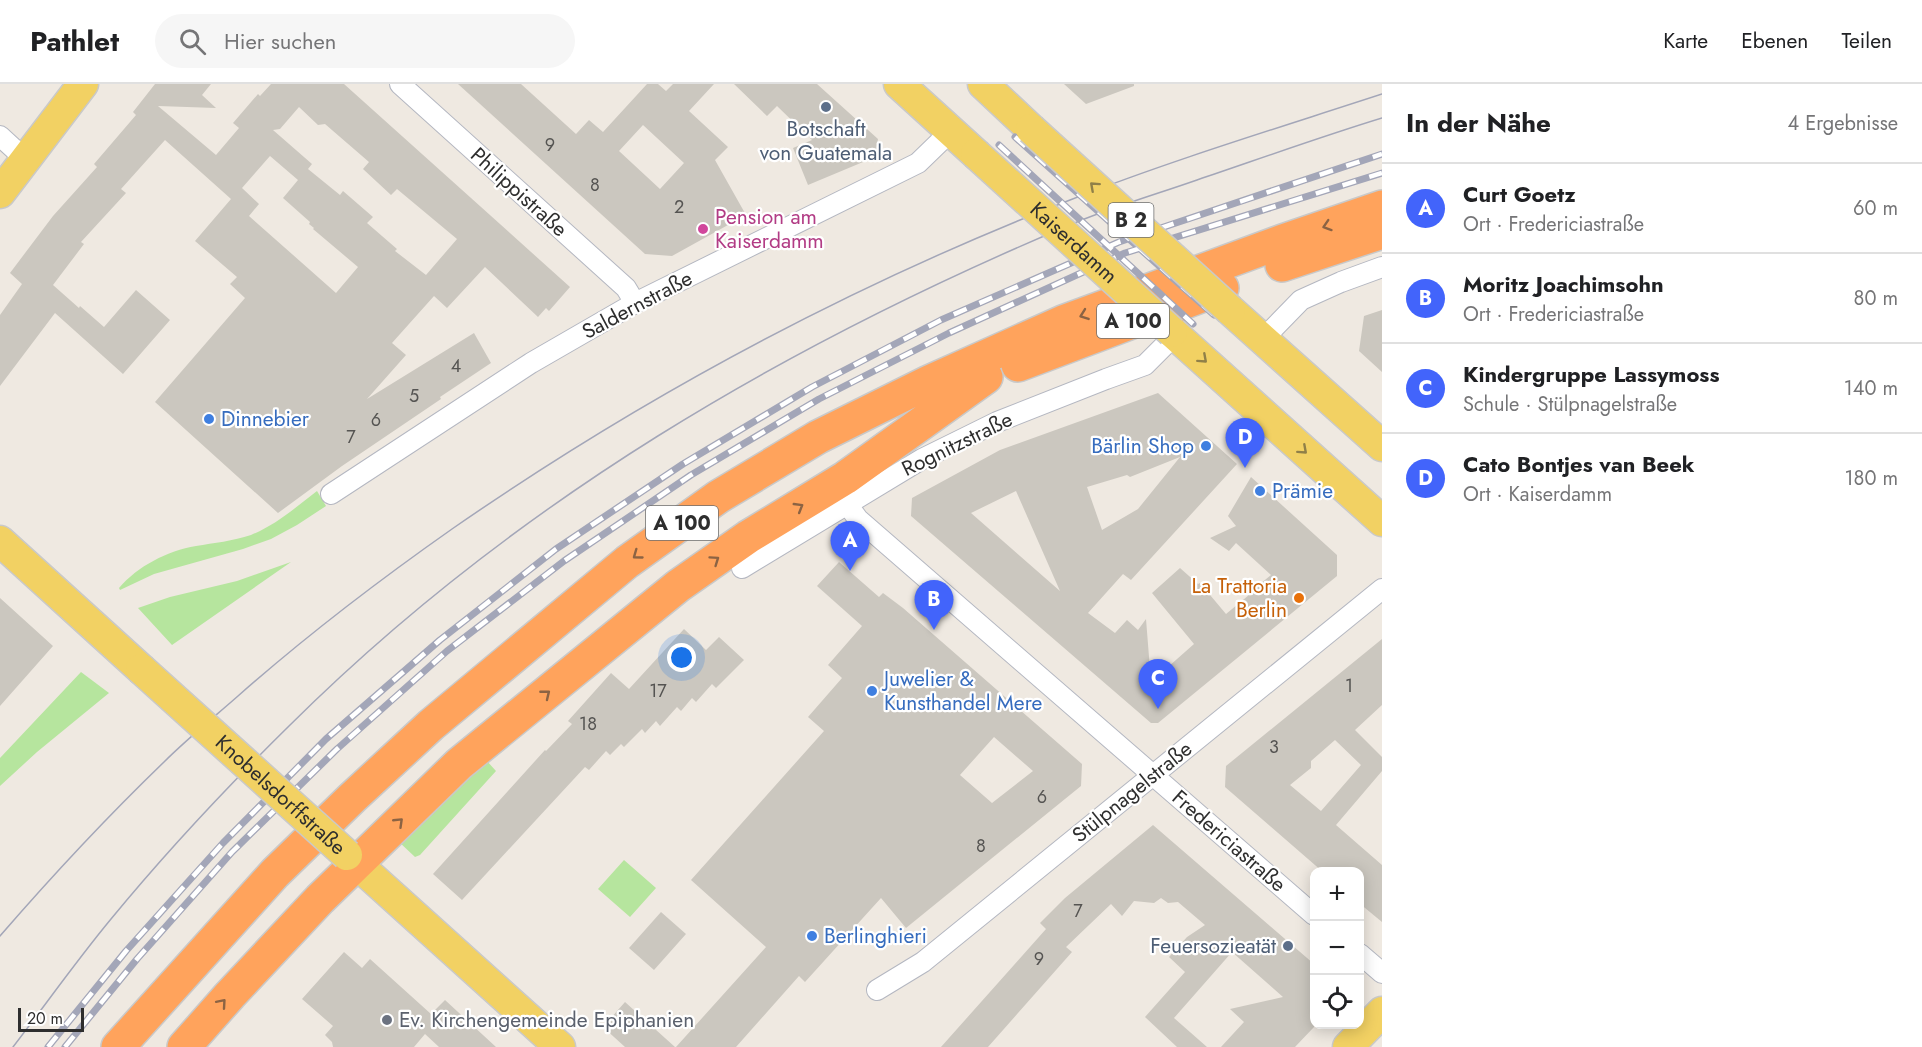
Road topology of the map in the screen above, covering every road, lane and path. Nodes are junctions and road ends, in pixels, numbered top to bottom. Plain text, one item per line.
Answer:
1 (83, 84) edge
2 (400, 84) edge
3 (899, 84) edge
4 (983, 84) edge
5 (950, 132) junction
6 (0, 136) edge
7 (25, 159) junction
8 (0, 193) edge
9 (1382, 207) edge
10 (1382, 232) edge
11 (1382, 267) edge
12 (634, 303) junction
13 (1174, 333) junction
14 (1263, 339) junction
15 (986, 377) junction
16 (1382, 446) edge
17 (332, 494) dead end
18 (847, 504) junction
19 (1382, 521) edge
20 (0, 542) edge
21 (742, 568) dead end
22 (1382, 590) edge
23 (1153, 775) junction
24 (352, 859) junction
25 (1310, 912) edge
26 (1364, 958) edge
27 (1382, 974) edge
28 (877, 990) dead end
29 (1382, 1012) edge
30 (118, 1047) edge
31 (142, 1047) edge
32 (184, 1047) edge
33 (560, 1047) edge
34 (1348, 1047) edge

1 - 7 main road
2 - 12 street, Philippistraße
3 - 5 main road, Kaiserdamm / B 2
14 -> 4 main road, B 2, bridge
5 - 12 street, Saldernstraße
5 - 13 main road, Kaiserdamm / B 2, bridge
6 - 7 street
7 - 8 main road
9 -> 30 highway, A 100
10 - 15 highway, A 100
11 - 14 street
12 - 17 street, Saldernstraße
13 - 18 street, Rognitzstraße
13 -> 19 main road, Kaiserdamm / B 2
14 - 16 main road, B 2
24 -> 15 highway
15 - 31 highway, A 100
18 - 21 street, Rognitzstraße
18 - 23 street, Fredericiastraße
20 - 24 main road, Knobelsdorffstraße, bridge
22 - 23 street, Stülpnagelstraße
23 - 25 street, Fredericiastraße
23 - 28 street, Stülpnagelstraße
32 -> 24 highway
24 - 33 main road, Knobelsdorffstraße
26 - 27 street
29 - 34 main road

